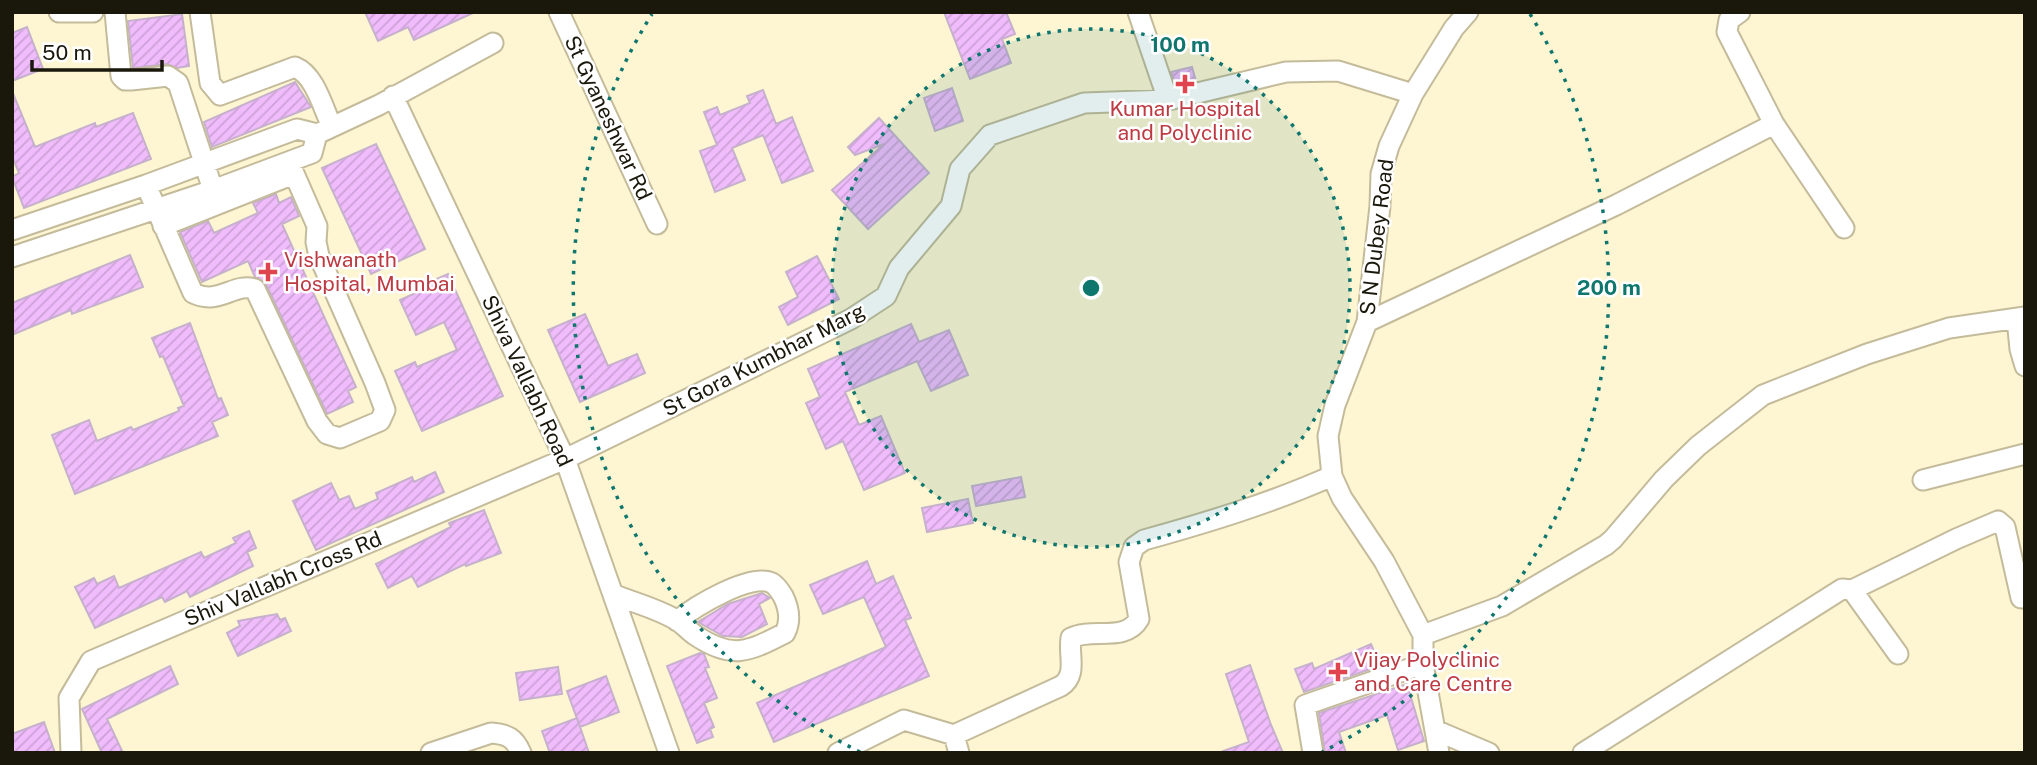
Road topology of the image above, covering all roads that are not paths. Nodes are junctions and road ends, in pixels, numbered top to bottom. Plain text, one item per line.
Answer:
1 (59, 12) edge
2 (93, 12) edge
3 (115, 12) edge
4 (200, 12) edge
5 (559, 12) edge
6 (1138, 12) edge
7 (1468, 12) edge
8 (1740, 12) edge
9 (493, 43) dead end
10 (1413, 94) junction
11 (393, 96) junction
12 (1168, 100) junction
13 (1774, 124) junction
14 (324, 130) junction
15 (203, 163) junction
16 (291, 168) junction
17 (146, 185) junction
18 (213, 190) junction
19 (115, 195) junction
20 (159, 218) junction
21 (124, 220) junction
22 (31, 223) junction
23 (657, 224) dead end
24 (1844, 228) dead end
25 (12, 230) edge
26 (41, 248) junction
27 (12, 257) edge
28 (2021, 318) edge
29 (1367, 322) junction
30 (2025, 366) edge
31 (2025, 454) edge
32 (565, 459) junction
33 (1332, 476) junction
34 (1923, 480) dead end
35 (1852, 590) junction
36 (613, 594) junction
37 (2021, 598) dead end
38 (677, 621) junction
39 (1423, 635) junction
40 (1898, 654) dead end
41 (1423, 664) junction
42 (1435, 730) junction
43 (956, 744) edge
44 (71, 753) edge
45 (430, 753) edge
46 (521, 753) edge
47 (669, 753) edge
48 (838, 753) edge
49 (1313, 753) edge
50 (1439, 753) edge
51 (1489, 753) edge
52 (1583, 753) edge

1 - 2 street
3 - 15 street
4 - 14 street
5 - 23 street, St Gyaneshwar Rd
6 - 12 street
7 - 10 street, S N Dubey Road
8 - 13 street
9 - 11 street
10 - 12 street, St Gora Kumbhar Marg
10 - 29 street, S N Dubey Road
11 - 14 street
11 - 32 street, Shiva Vallabh Road
12 - 32 street, St Gora Kumbhar Marg
13 - 24 street
13 - 29 street
14 - 15 street
14 - 16 street
15 - 17 street
15 - 18 street
16 - 18 street
16 - 20 street
16 - 20 street
17 - 19 street
17 - 20 street
18 - 20 street
19 - 21 street
19 - 22 street
20 - 21 street
21 - 26 street
22 - 25 street
22 - 26 street
26 - 27 street
28 - 30 street
28 - 39 street
29 - 33 street, S N Dubey Road
31 - 34 street
32 - 36 street, Shiva Vallabh Road
32 - 44 street, Shiv Vallabh Cross Rd
33 - 39 street, S N Dubey Road
33 - 43 street
35 - 37 street
35 - 40 street
35 - 52 street
36 - 38 street
36 - 47 street, Shiva Vallabh Road
38 - 38 street
39 - 41 street, S N Dubey Road
41 - 42 street, S N Dubey Road
41 - 49 street
42 - 50 street, S N Dubey Road
42 - 51 street
43 - 48 street
45 - 46 street

